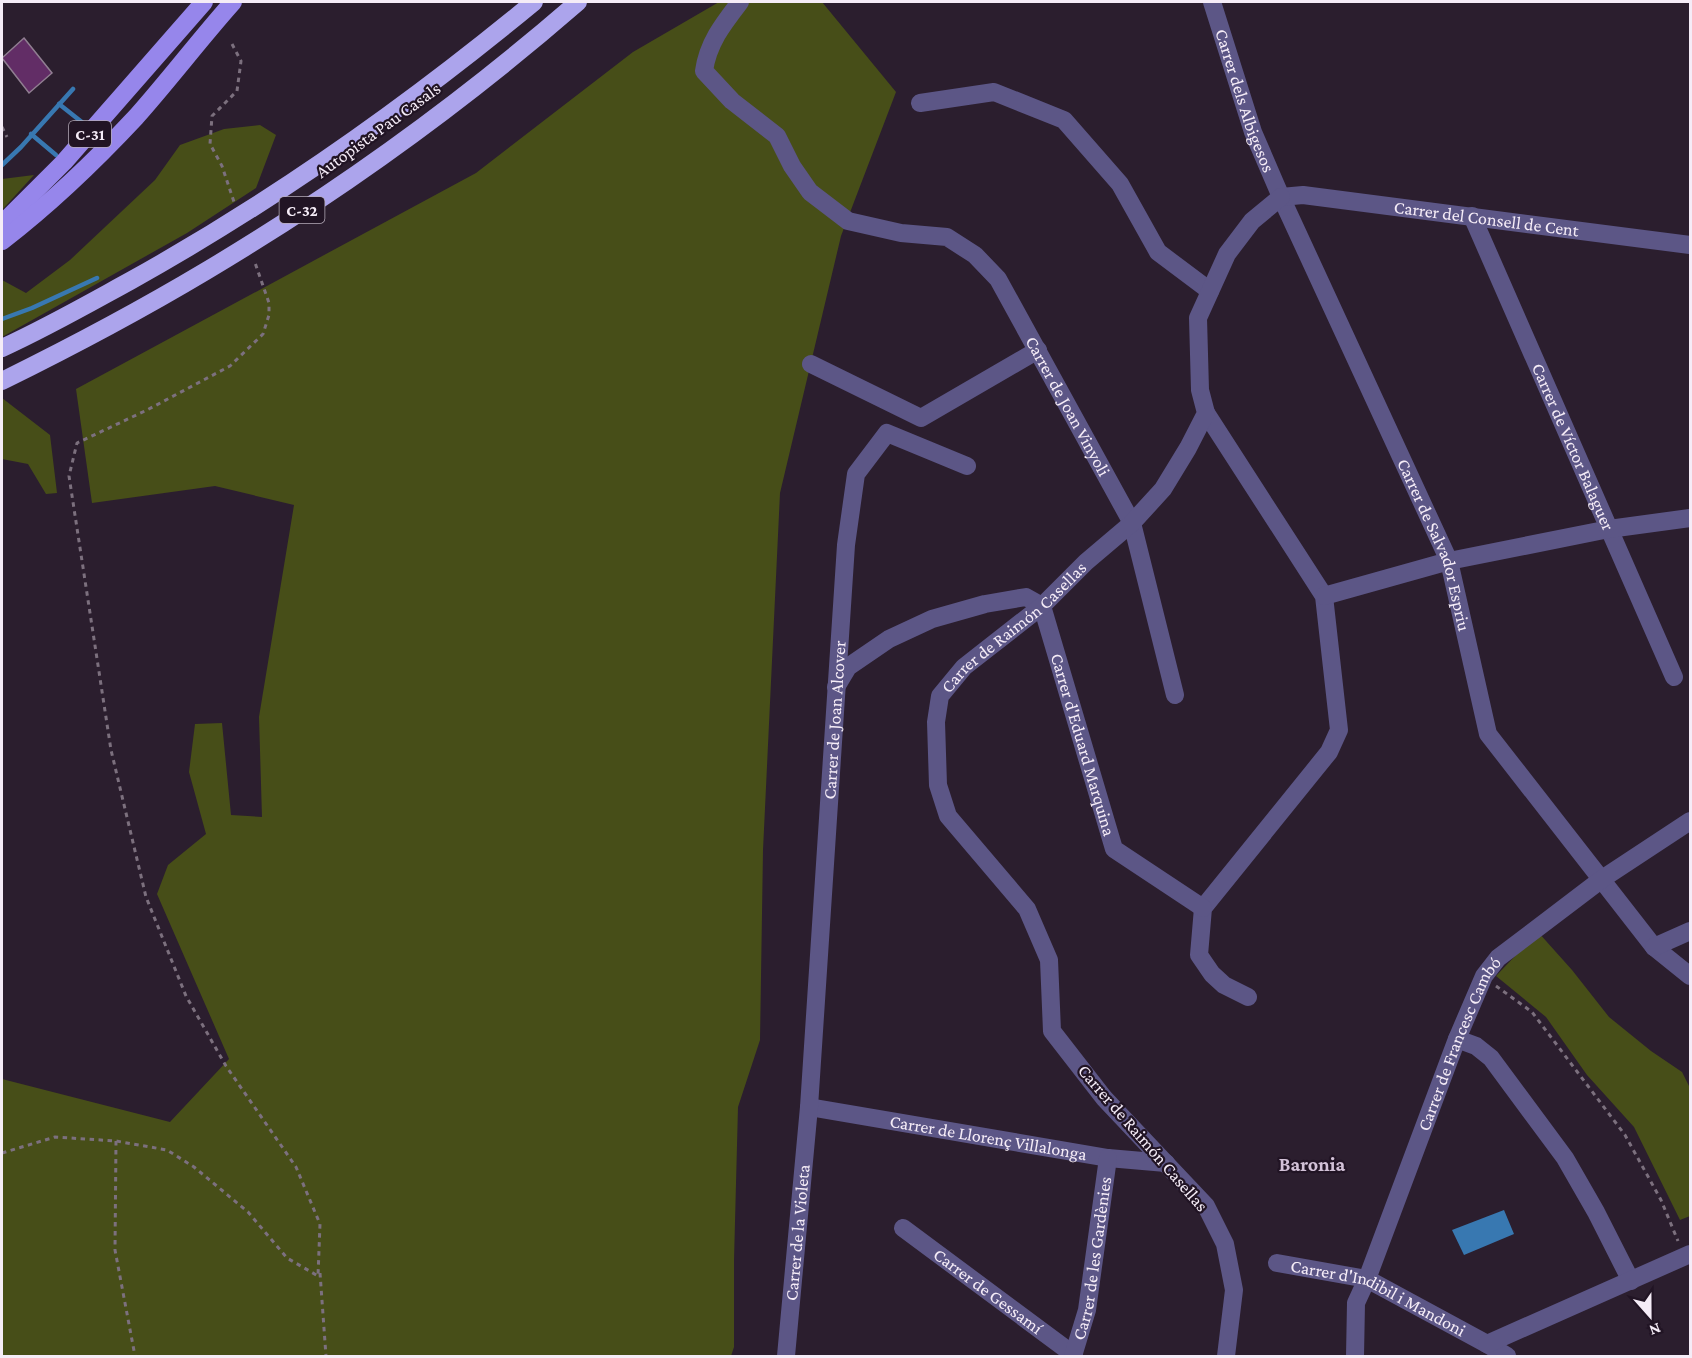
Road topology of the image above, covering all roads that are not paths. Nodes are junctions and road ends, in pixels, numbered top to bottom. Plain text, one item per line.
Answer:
1 (193, 2) edge
2 (204, 2) edge
3 (217, 2) edge
4 (233, 2) edge
5 (534, 2) edge
6 (578, 2) edge
7 (740, 2) edge
8 (1212, 2) edge
9 (172, 38) junction
10 (175, 69) junction
11 (920, 103) dead end
12 (1281, 197) junction
13 (1472, 216) junction
14 (2, 224) edge
15 (2, 241) edge
16 (1690, 245) edge
17 (1210, 291) junction
18 (2, 348) edge
19 (1038, 350) junction
20 (811, 364) dead end
21 (2, 381) edge
22 (1206, 412) junction
23 (968, 466) dead end
24 (1690, 518) edge
25 (1132, 523) junction
26 (1609, 529) junction
27 (1449, 561) junction
28 (1324, 596) junction
29 (1042, 606) junction
30 (1674, 677) dead end
31 (835, 688) junction
32 (1175, 695) dead end
33 (1690, 821) edge
34 (1602, 879) junction
35 (1203, 908) junction
36 (1690, 931) edge
37 (1654, 947) junction
38 (1690, 976) edge
39 (1248, 997) dead end
40 (1456, 1039) junction
41 (809, 1107) junction
42 (1108, 1158) junction
43 (1166, 1163) junction
44 (903, 1228) dead end
45 (1687, 1256) edge
46 (1277, 1263) dead end
47 (1367, 1279) junction
48 (1631, 1281) junction
49 (1487, 1344) junction
50 (786, 1356) edge
51 (1073, 1356) edge
52 (1226, 1356) edge
53 (1355, 1356) edge
54 (1507, 1356) edge

1 - 9 main road
2 - 9 main road, C-31
3 - 10 main road
4 - 10 main road, C-31
5 - 18 highway, Autopista Pau Casals / C-32
6 - 21 highway, Autopista Pau Casals / C-32
7 - 19 street, Carrer de Joan Vinyoli
8 - 12 street, Carrer dels Albigesos
9 - 14 main road, C-31
10 - 15 main road, C-31
11 - 17 street
12 - 13 street, Carrer del Consell de Cent
12 - 17 street
12 - 27 street, Carrer de Salvador Espriu
13 - 16 street, Carrer del Consell de Cent
13 - 26 street, Carrer de Víctor Balaguer
17 - 22 street
19 - 20 street
19 - 25 street, Carrer de Joan Vinyoli
22 - 25 street, Carrer de Raimón Casellas
22 - 28 street
23 - 31 street, Carrer de Joan Alcover
24 - 26 street
25 - 29 street, Carrer de Raimón Casellas
25 - 32 street, Carrer de Joan Vinyoli
26 - 27 street
26 - 30 street, Carrer de Víctor Balaguer
27 - 28 street
27 - 34 street, Carrer de Salvador Espriu
28 - 35 street
29 - 31 street
29 - 35 street, Carrer d'Eduard Marquina
29 - 43 street, Carrer de Raimón Casellas
31 - 41 street, Carrer de Joan Alcover
33 - 34 street, Carrer de Francesc Cambó
34 - 37 street, Carrer de Salvador Espriu
34 - 40 street, Carrer de Francesc Cambó
35 - 39 street
36 - 37 street
37 - 38 street, Carrer de Salvador Espriu
40 - 47 street, Carrer de Francesc Cambó
40 - 48 street
41 - 42 street, Carrer de Llorenç Villalonga
41 - 50 street, Carrer de la Violeta
42 - 43 street, Carrer de Llorenç Villalonga
42 - 51 street, Carrer de les Gardènies
43 - 52 street, Carrer de Raimón Casellas
44 - 51 street, Carrer de Gessamí
45 - 48 street
46 - 47 street, Carrer d'Indibil i Mandoni
47 - 49 street, Carrer d'Indibil i Mandoni
47 - 53 street, Carrer de Francesc Cambó
48 - 49 street
49 - 54 street, Carrer d'Indibil i Mandoni

